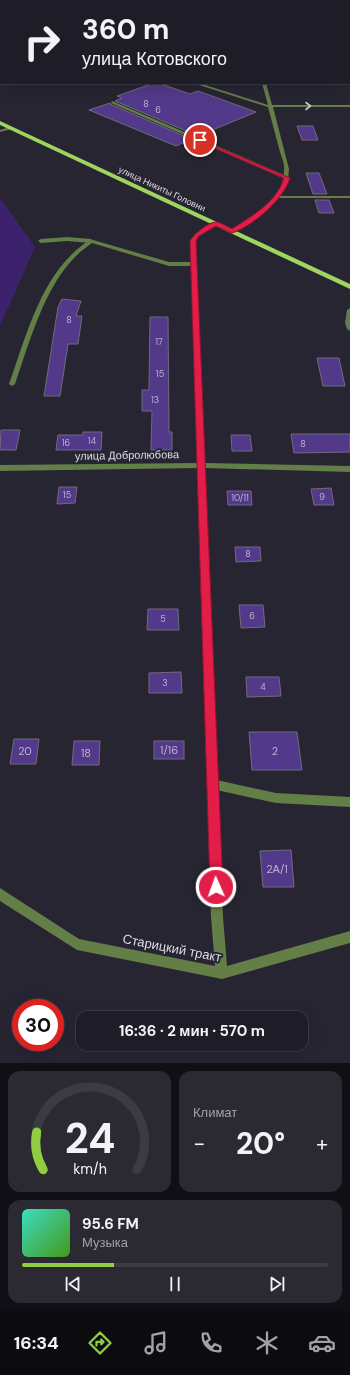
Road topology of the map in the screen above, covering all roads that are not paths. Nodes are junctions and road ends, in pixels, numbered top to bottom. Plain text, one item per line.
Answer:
1 (198, 84) edge
2 (264, 84) edge
3 (112, 102) dead end
4 (269, 106) junction
5 (350, 106) edge
6 (0, 123) edge
7 (10, 128) junction
8 (0, 131) edge
9 (287, 178) junction
10 (278, 196) junction
11 (350, 197) edge
12 (216, 224) junction
13 (232, 231) junction
14 (41, 241) dead end
15 (90, 241) junction
16 (193, 264) junction
17 (350, 287) edge
18 (350, 310) edge
19 (350, 329) edge
20 (12, 384) dead end
21 (201, 465) junction
22 (0, 468) edge
23 (350, 469) edge
24 (212, 784) junction
25 (350, 802) edge
26 (0, 894) edge
27 (350, 937) edge
28 (222, 973) junction

1 - 4 street
2 - 4 street
3 - 9 street
4 -> 5 street
4 - 9 street
6 - 7 main road, улица Никиты Головни
7 - 8 street
7 - 12 main road, улица Никиты Головни
9 - 10 street
10 - 11 street
10 - 13 street
12 - 13 main road, улица Никиты Головни
12 - 16 street
13 - 17 main road, улица Никиты Головни
14 - 15 street
15 - 16 street
15 - 20 street
16 - 21 street
18 - 19 street
21 - 22 street, улица Добролюбова
21 - 23 street, улица Добролюбова
21 - 24 street
24 - 25 street
24 - 28 street
26 - 28 street, Старицкий тракт
27 - 28 street, Старицкий тракт

